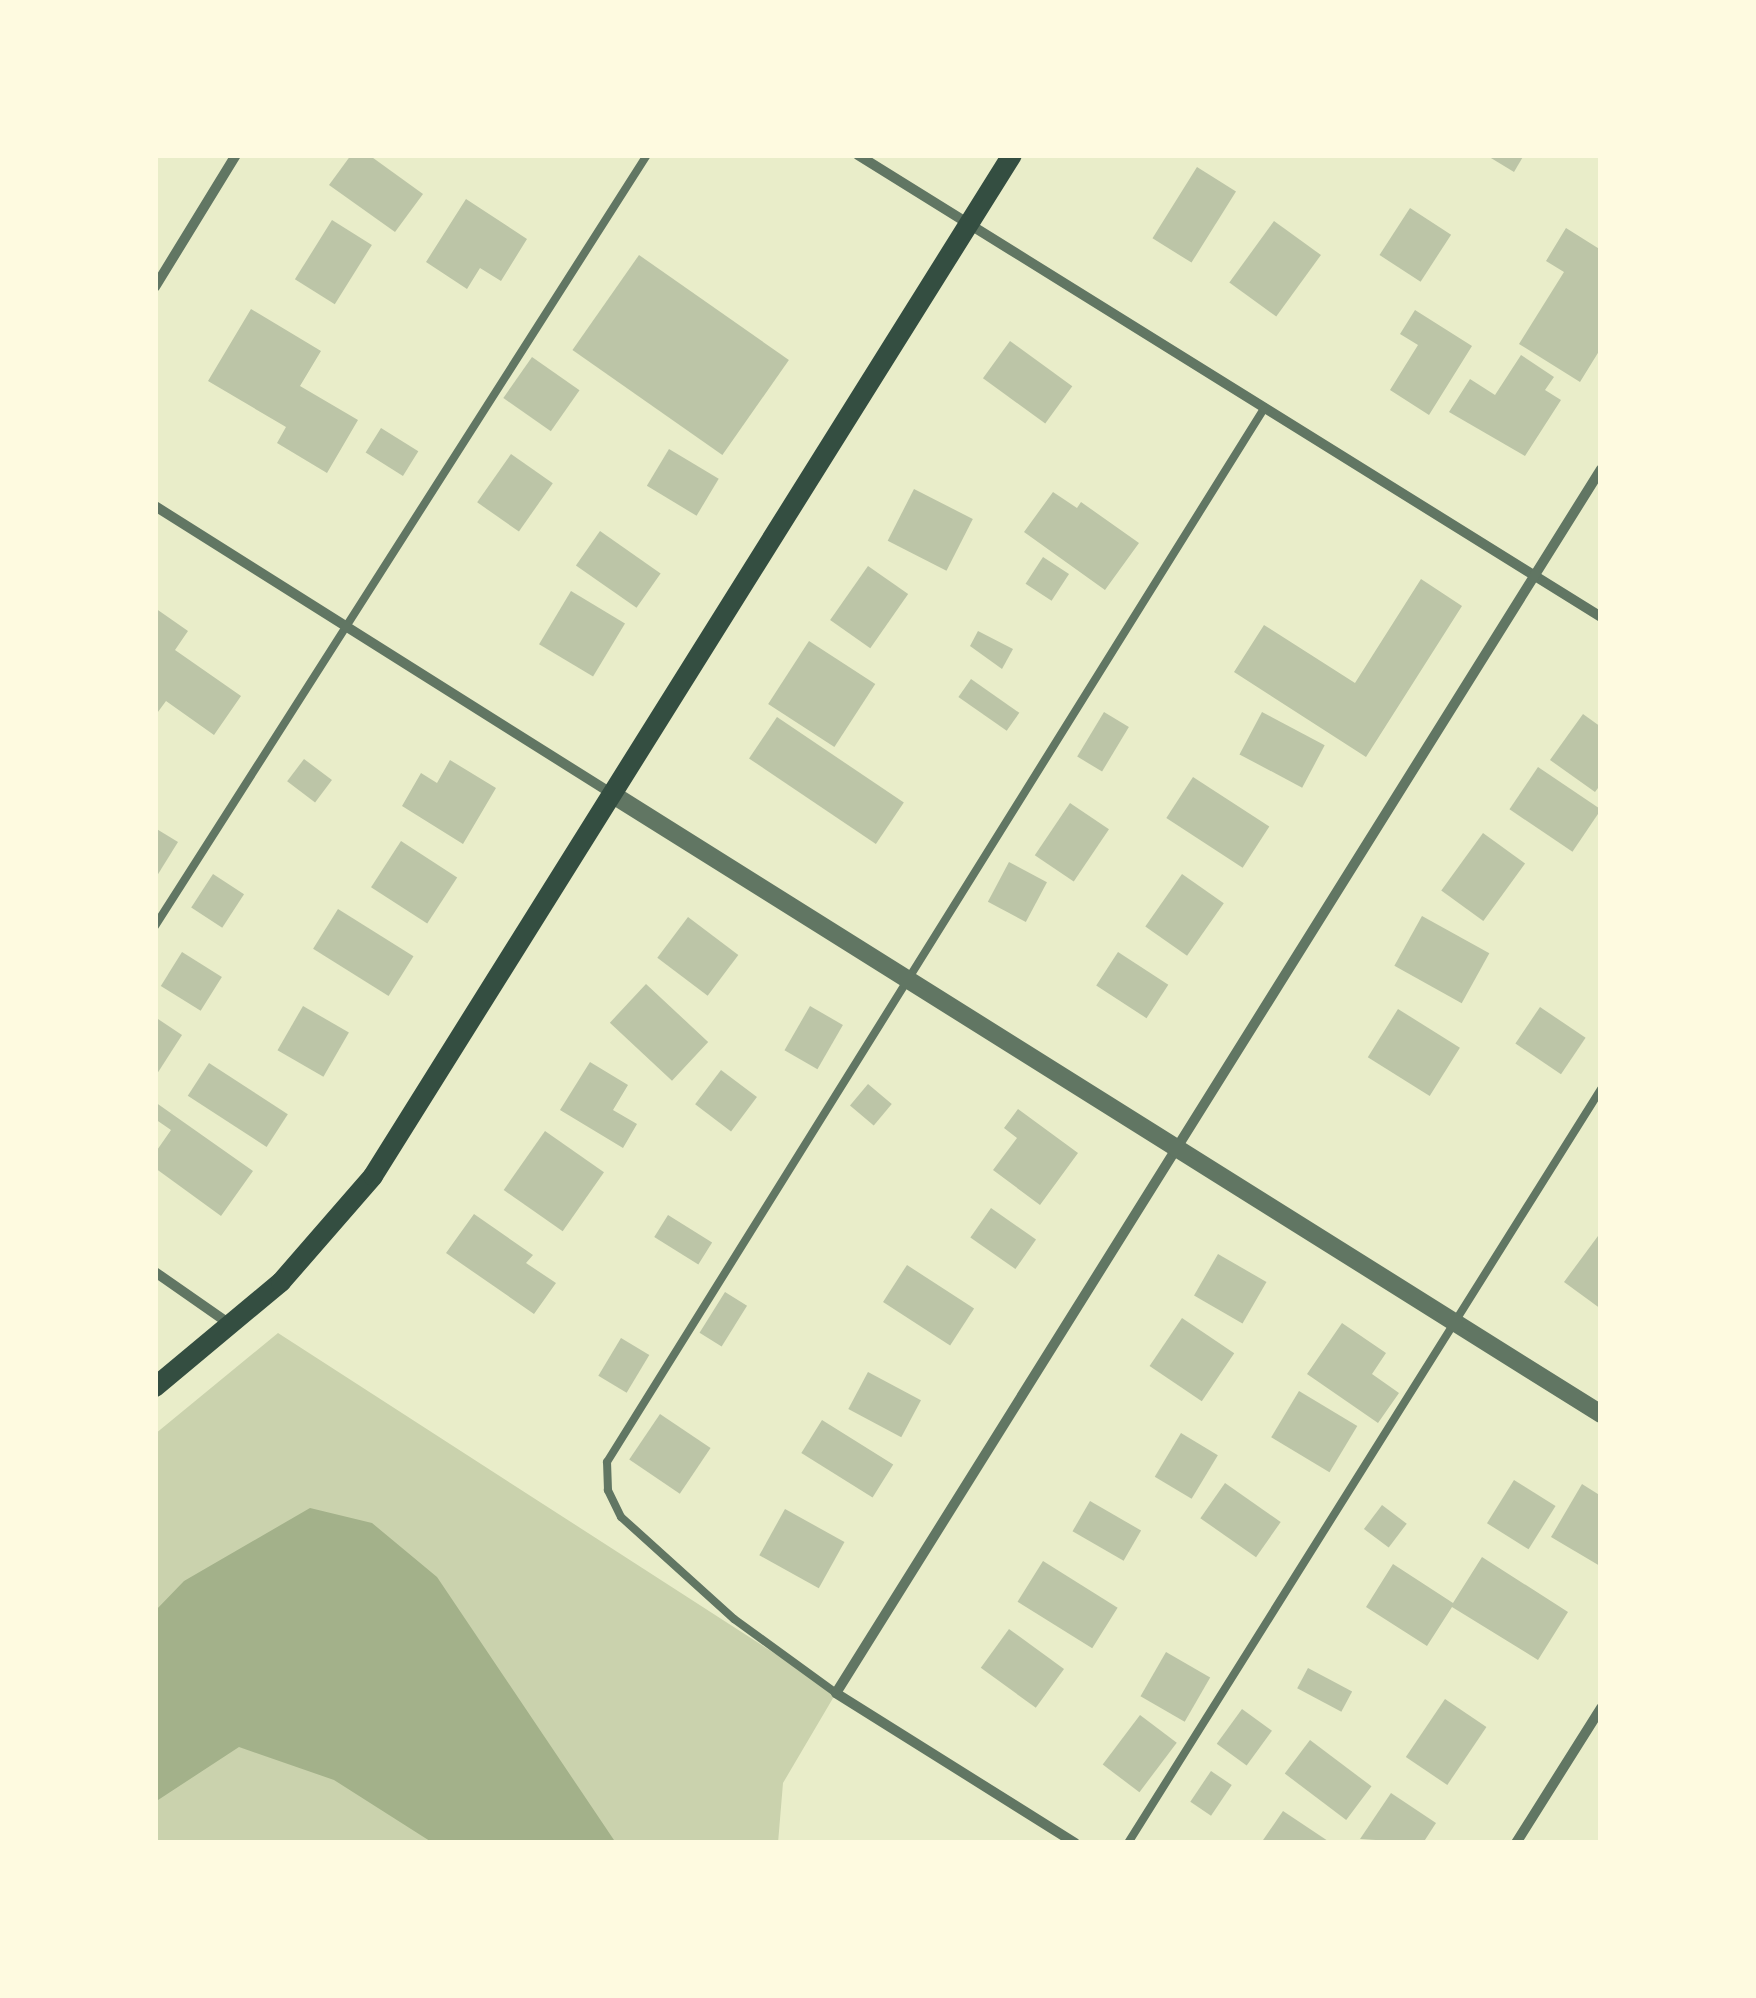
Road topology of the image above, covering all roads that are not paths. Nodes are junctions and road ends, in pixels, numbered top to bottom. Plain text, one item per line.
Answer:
1 (236, 155) edge
2 (647, 155) edge
3 (858, 155) edge
4 (1012, 155) edge
5 (972, 220) junction
6 (155, 286) edge
7 (1265, 406) junction
8 (1601, 469) edge
9 (155, 506) edge
10 (1536, 576) junction
11 (1601, 616) edge
12 (344, 626) junction
13 (614, 796) junction
14 (155, 926) edge
15 (906, 978) junction
16 (1601, 1089) edge
17 (1175, 1146) junction
18 (155, 1272) edge
19 (1455, 1322) junction
20 (232, 1325) junction
21 (155, 1387) edge
22 (1601, 1414) edge
23 (836, 1693) junction
24 (1601, 1708) edge
25 (1075, 1843) edge
26 (1128, 1843) edge
27 (1516, 1843) edge

1 - 6 street
2 - 12 lane
3 - 5 street
4 - 5 main road
5 - 7 street
5 - 13 main road
7 - 10 street
7 - 15 lane
8 - 10 street
9 - 12 street
10 - 11 street
10 - 17 street
12 - 13 street
12 - 14 lane
13 - 15 street
13 - 20 main road
15 - 17 street
15 - 23 lane
16 - 19 lane
17 - 19 street
17 - 23 street
18 - 20 street
19 - 22 street
19 - 26 lane
20 - 21 main road
23 - 25 street
24 - 27 street

